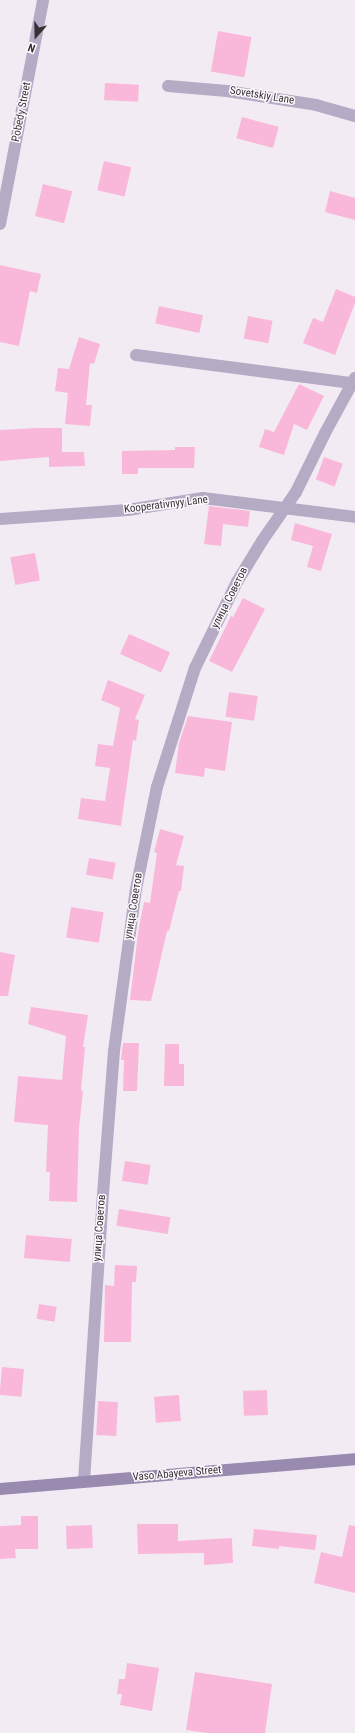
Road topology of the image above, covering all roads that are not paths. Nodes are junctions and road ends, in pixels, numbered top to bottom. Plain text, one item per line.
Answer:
1 (43, 0) edge
2 (168, 86) dead end
3 (355, 116) edge
4 (0, 224) edge
5 (136, 355) dead end
6 (353, 381) edge
7 (286, 509) junction
8 (355, 517) edge
9 (0, 519) edge
10 (355, 1459) edge
11 (84, 1481) junction
12 (0, 1489) edge

1 - 4 street, Pobedy Street
2 - 3 street, Sovetskiy Lane
5 - 6 street
6 - 7 street, улица Советов
7 - 8 street, Kooperativnyy Lane
7 - 9 street, Kooperativnyy Lane
7 - 11 street, улица Советов
10 - 11 main road, Vaso Abayeva Street
11 - 12 main road, Vaso Abayeva Street

